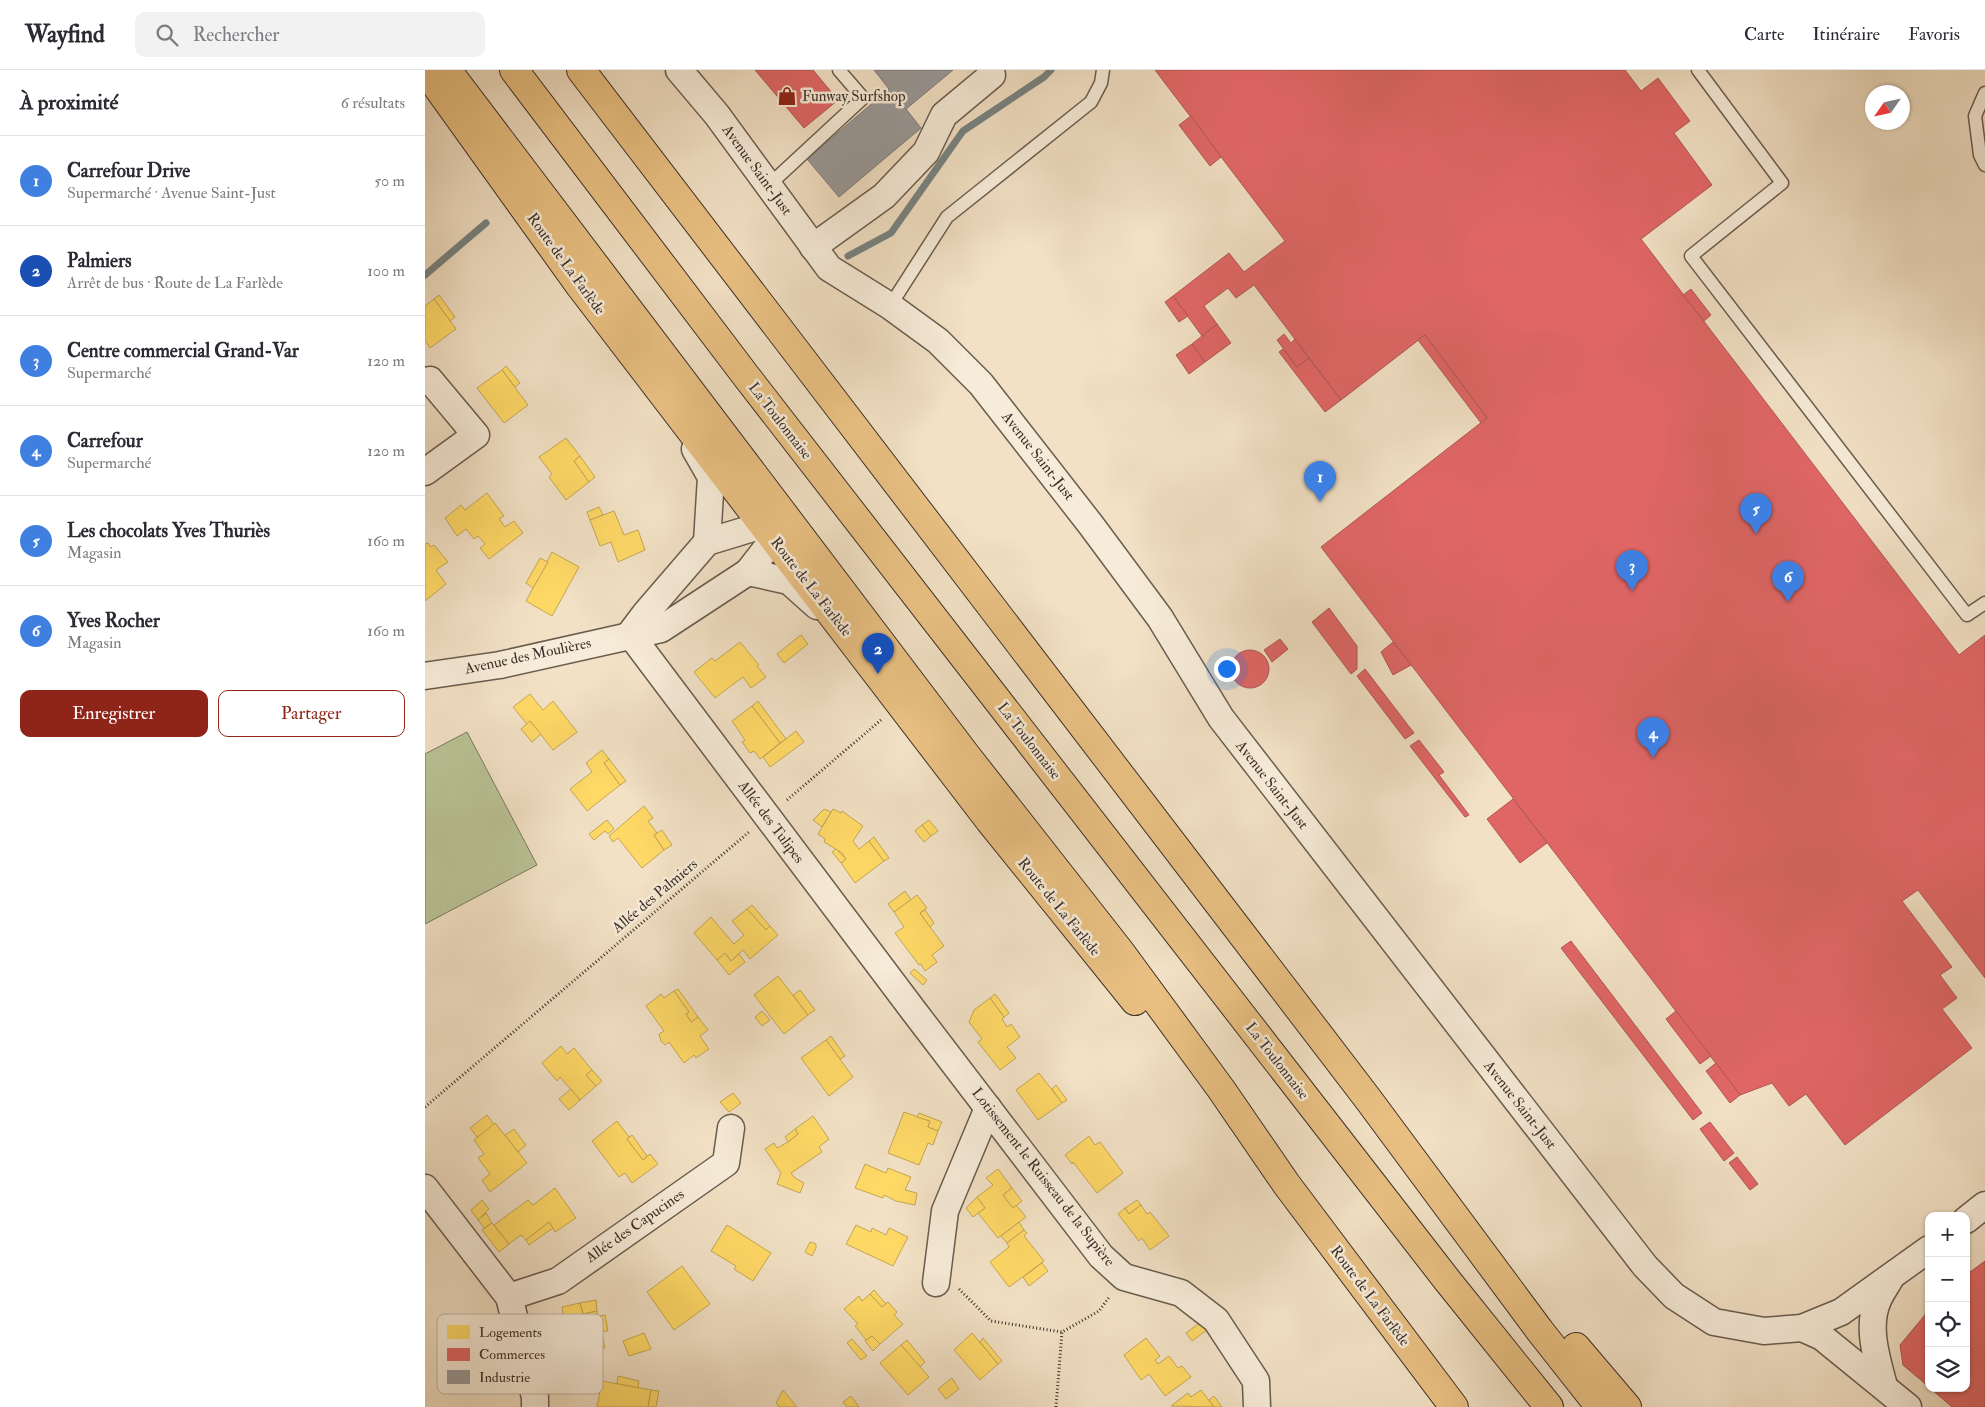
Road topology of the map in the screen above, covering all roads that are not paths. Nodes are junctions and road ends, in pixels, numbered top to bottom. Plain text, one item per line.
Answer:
1 (425, 70) edge
2 (447, 70) edge
3 (514, 70) edge
4 (581, 70) edge
5 (679, 70) edge
6 (839, 70) edge
7 (1103, 70) edge
8 (1698, 70) edge
9 (992, 75) dead end
10 (1985, 93) edge
11 (1985, 165) edge
12 (768, 186) junction
13 (813, 247) junction
14 (890, 306) junction
15 (430, 380) dead end
16 (661, 390) junction
17 (425, 472) edge
18 (775, 528) junction
19 (707, 542) junction
20 (748, 572) junction
21 (1985, 603) edge
22 (845, 631) junction
23 (630, 634) junction
24 (427, 672) edge
25 (913, 1010) joint
26 (1367, 1099) junction
27 (988, 1108) junction
28 (731, 1128) dead end
29 (1287, 1185) junction
30 (425, 1188) edge
31 (1985, 1205) edge
32 (1970, 1217) edge
33 (1925, 1252) edge
34 (1891, 1277) junction
35 (936, 1283) road end
36 (509, 1296) junction
37 (514, 1314) edge
38 (1802, 1328) junction
39 (1884, 1386) junction
40 (534, 1394) edge
41 (535, 1407) edge
42 (1257, 1407) edge
43 (1454, 1407) edge
44 (1549, 1407) edge
45 (1600, 1407) edge
46 (1627, 1407) edge
47 (1908, 1407) edge

1 - 16 main road, Route de La Farlède
2 - 18 main road, Route de La Farlède
3 - 44 main road, La Toulonnaise
4 - 26 main road
5 - 12 street, Avenue Saint-Just
6 - 12 lane
7 - 14 lane
8 - 21 lane
9 - 13 street
10 - 11 lane
12 - 13 street, Avenue Saint-Just
13 - 14 street, Avenue Saint-Just
14 - 38 street, Avenue Saint-Just
15 - 17 street
16 - 18 main road, Route de La Farlède
16 - 19 street
18 - 19 street
18 - 20 street, Avenue des Moulières
18 - 22 main road, Route de La Farlède
18 - 29 main road, Route de La Farlède
19 - 23 street
20 - 22 street
20 - 23 street, Avenue des Moulières
22 - 29 main road, Route de La Farlède
23 - 24 street, Avenue des Moulières
23 - 25 street, Allée des Tulipes
25 - 27 street, Lotissement le Ruisseau de la Supière
26 - 45 main road
26 - 46 main road
27 - 35 street
27 - 42 street, Lotissement le Ruisseau de la Supière
28 - 36 street, Allée des Capucines
29 - 43 main road, Route de La Farlède
30 - 36 street
31 - 32 street
33 - 34 street, Avenue Saint-Just
34 - 38 street, Avenue Saint-Just
34 - 39 street
36 - 37 street
38 - 39 street
39 - 47 street
40 - 41 street

